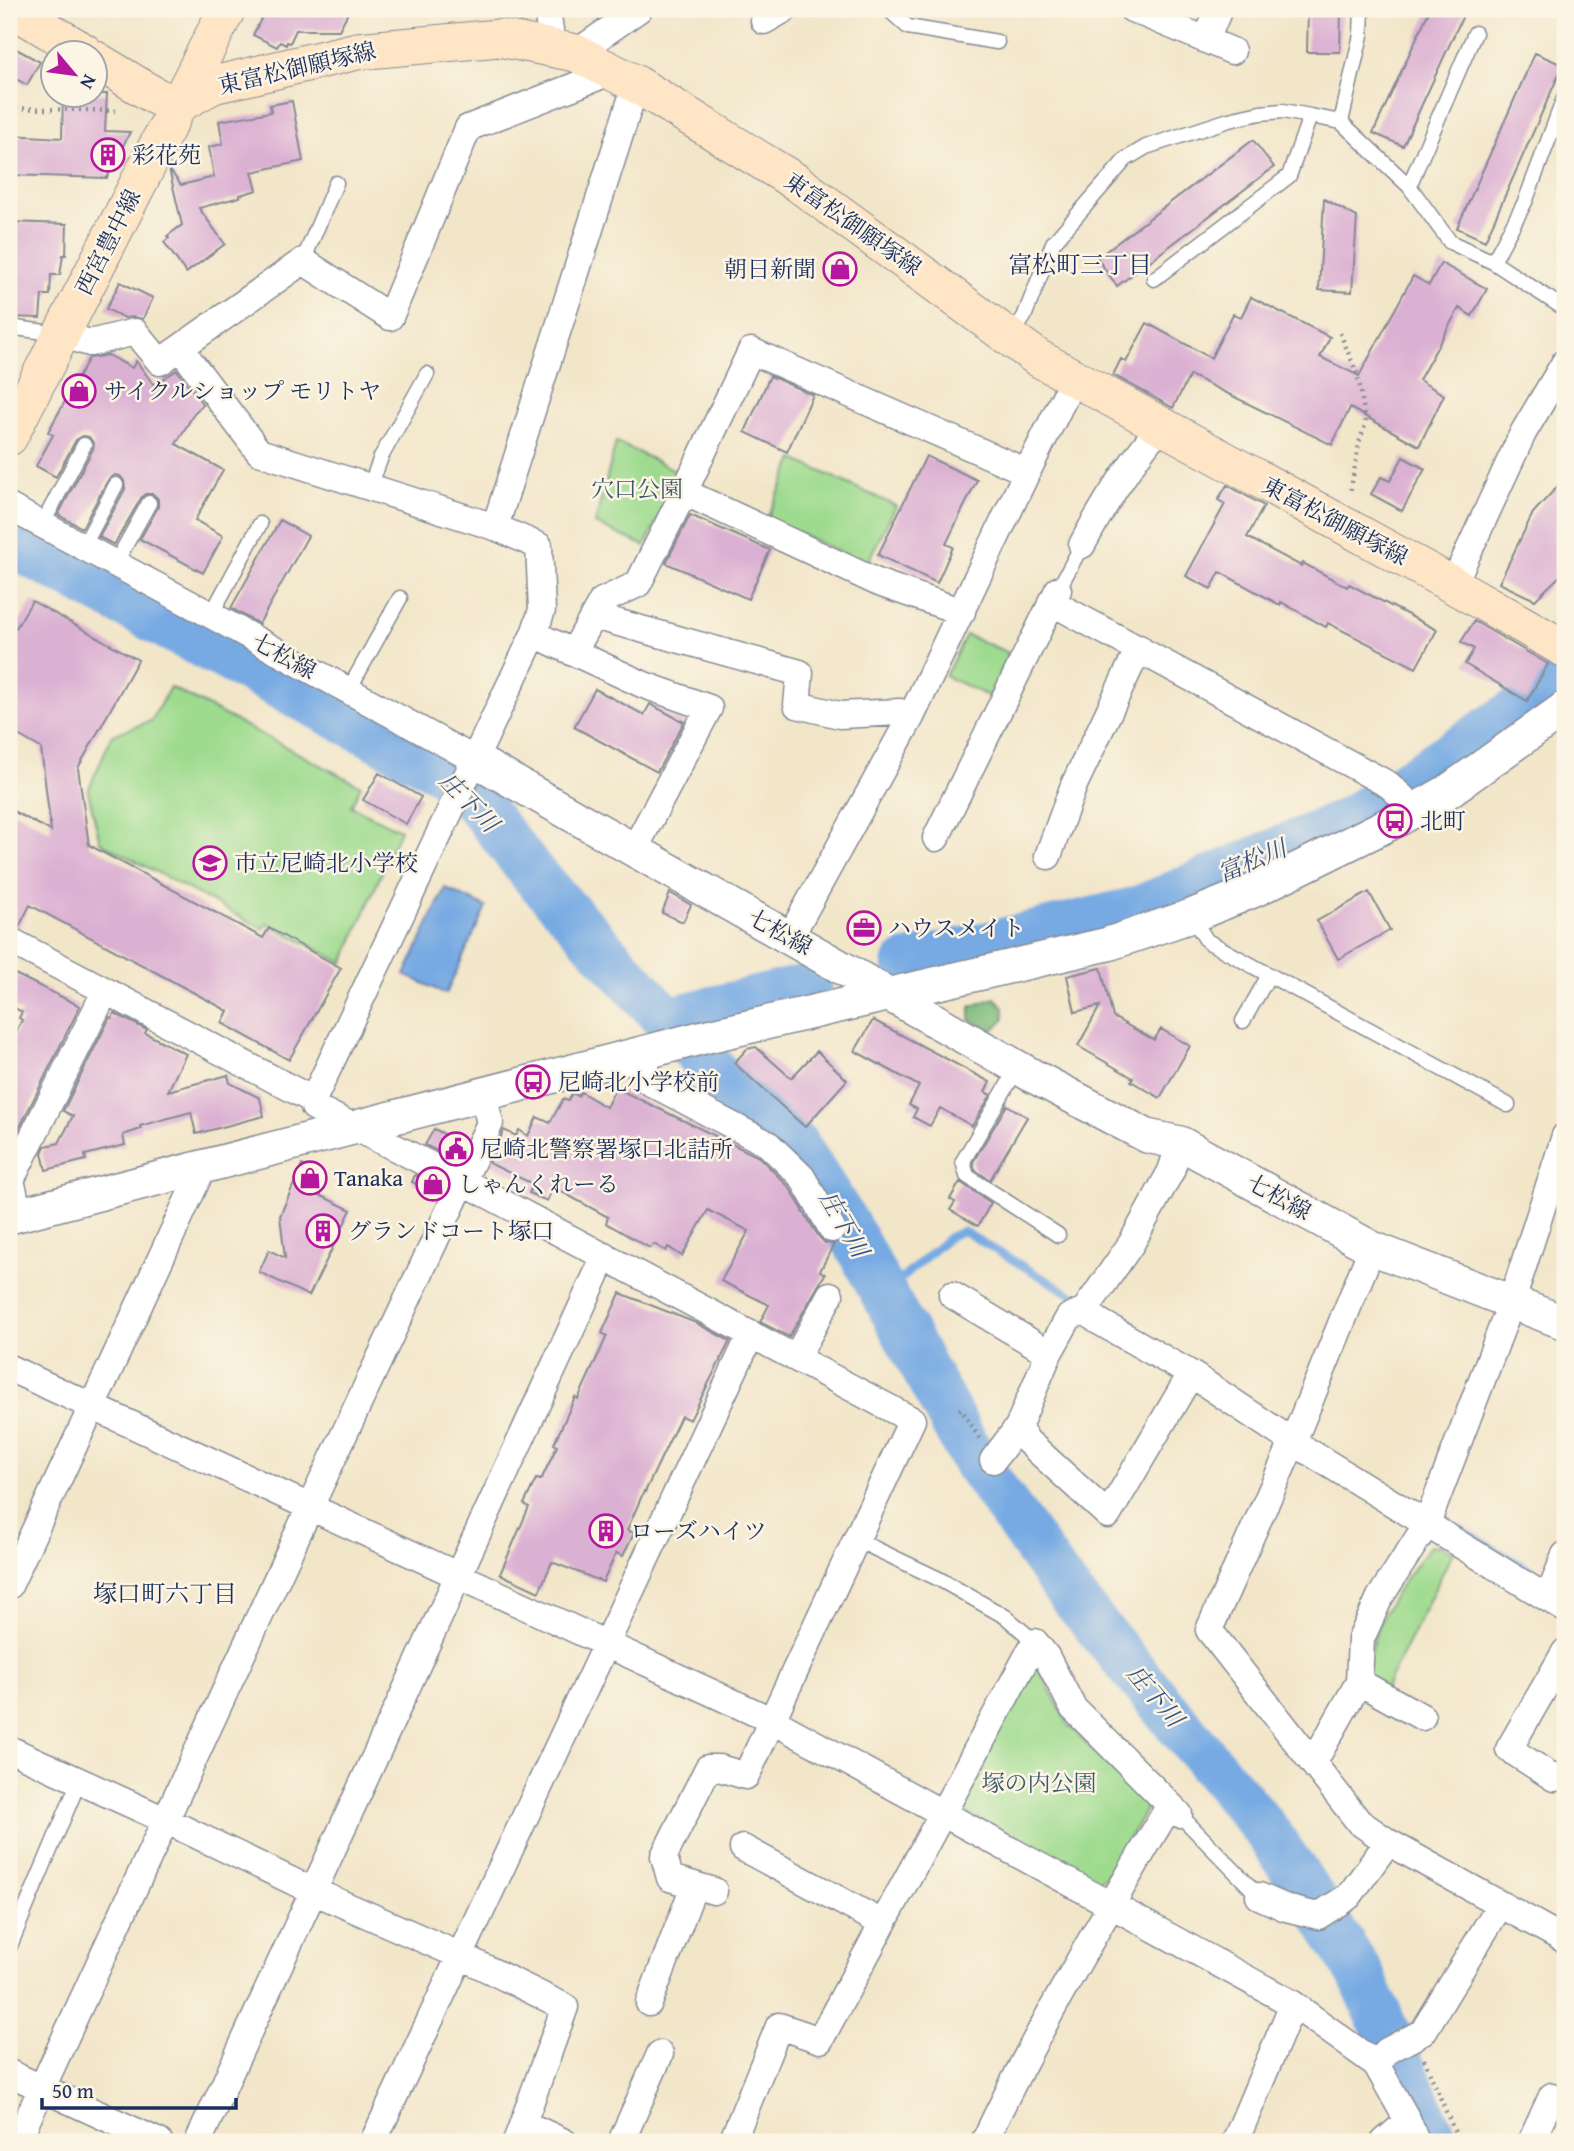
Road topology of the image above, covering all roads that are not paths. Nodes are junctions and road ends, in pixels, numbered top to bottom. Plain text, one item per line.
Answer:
1 (227, 9) edge
2 (547, 9) edge
3 (639, 9) edge
4 (888, 9) edge
5 (1132, 9) edge
6 (1219, 9) edge
7 (1362, 9) edge
8 (17, 10) edge
9 (1475, 33) dead end
10 (62, 38) edge
11 (1206, 40) junction
12 (997, 42) dead end
13 (561, 49) junction
14 (1232, 51) dead end
15 (108, 67) edge
16 (624, 77) junction
17 (1565, 96) edge
18 (177, 105) junction
19 (1310, 116) junction
20 (1341, 122) junction
21 (336, 183) dead end
22 (1409, 186) junction
23 (303, 261) junction
24 (1493, 262) junction
25 (1154, 279) dead end
26 (1565, 309) edge
27 (9, 327) edge
28 (60, 334) junction
29 (1010, 337) junction
30 (180, 348) junction
31 (1565, 362) edge
32 (427, 374) dead end
33 (1074, 378) junction
34 (1160, 426) junction
35 (9, 438) edge
36 (84, 446) dead end
37 (1027, 472) junction
38 (116, 485) dead end
39 (370, 487) junction
40 (684, 492) junction
41 (149, 503) dead end
42 (9, 507) edge
43 (260, 524) dead end
44 (42, 525) junction
45 (495, 527) junction
46 (1082, 545) joint
47 (83, 547) junction
48 (115, 564) junction
49 (1453, 585) junction
50 (1054, 596) junction
51 (400, 598) dead end
52 (962, 612) junction
53 (211, 615) junction
54 (594, 616) junction
55 (534, 634) junction
56 (1139, 648) junction
57 (1565, 649) edge
58 (573, 653) junction
59 (348, 691) junction
60 (1565, 708) edge
61 (911, 717) junction
62 (471, 769) junction
63 (1402, 797) junction
64 (936, 838) dead end
65 (634, 850) junction
66 (1048, 856) dead end
67 (1191, 916) junction
68 (790, 937) junction
69 (9, 940) edge
70 (1269, 975) junction
71 (105, 992) junction
72 (892, 995) junction
73 (1243, 1021) dead end
74 (649, 1052) junction
75 (1018, 1067) junction
76 (483, 1095) junction
77 (1508, 1105) dead end
78 (329, 1112) junction
79 (1565, 1136) edge
80 (1180, 1143) junction
81 (203, 1167) junction
82 (464, 1182) junction
83 (14, 1202) edge
84 (832, 1229) dead end
85 (1058, 1235) dead end
86 (1372, 1248) junction
87 (605, 1256) junction
88 (951, 1294) dead end
89 (830, 1295) dead end
90 (1512, 1301) junction
91 (1088, 1305) junction
92 (1565, 1324) edge
93 (751, 1334) junction
94 (1049, 1353) junction
95 (796, 1358) junction
96 (9, 1368) edge
97 (1191, 1374) junction
98 (91, 1406) junction
99 (1018, 1427) junction
100 (1293, 1441) junction
101 (993, 1460) road end
102 (310, 1507) junction
103 (1427, 1524) junction
104 (857, 1540) junction
105 (1565, 1555) edge
106 (459, 1576) junction
107 (9, 1586) edge
108 (1557, 1603) edge
109 (1035, 1642) junction
110 (607, 1644) junction
111 (1565, 1652) edge
112 (1359, 1682) junction
113 (1422, 1717) dead end
114 (773, 1721) junction
115 (9, 1749) edge
116 (1307, 1755) junction
117 (1565, 1774) edge
118 (79, 1781) junction
119 (1175, 1809) junction
120 (941, 1813) junction
121 (165, 1820) junction
122 (1388, 1842) junction
123 (743, 1848) dead end
124 (313, 1891) junction
125 (1259, 1896) joint
126 (1500, 1905) junction
127 (1111, 1906) junction
128 (883, 1923) junction
129 (1565, 1940) edge
130 (9, 1948) edge
131 (461, 1956) junction
132 (649, 2003) dead end
133 (1293, 2004) junction
134 (660, 2054) dead end
135 (1381, 2058) junction
136 (9, 2073) edge
137 (43, 2088) junction
138 (1565, 2102) edge
139 (520, 2132) edge
140 (1412, 2132) edge
141 (17, 2142) edge
142 (159, 2142) edge
143 (198, 2142) edge
144 (373, 2142) edge
145 (565, 2142) edge
146 (621, 2142) edge
147 (733, 2142) edge
148 (984, 2142) edge
149 (1235, 2142) edge
150 (1384, 2142) edge
151 (1531, 2142) edge

1 - 18 main road, 西宮豊中線
2 - 13 street
3 - 13 street
4 - 12 lane
5 - 11 street
6 - 11 street
7 - 20 lane
8 - 10 main road
9 - 22 lane
11 - 14 street
13 - 16 main road, 東富松御願塚線
13 - 18 main road, 東富松御願塚線
15 - 18 main road
16 - 23 street
16 - 29 main road, 東富松御願塚線
16 - 45 street
17 - 24 lane
18 - 28 main road, 西宮豊中線
19 - 20 lane
19 - 25 lane
19 - 29 lane
20 - 22 lane
21 - 23 lane
22 - 24 lane
23 - 30 street
24 - 26 lane
27 - 28 lane
28 - 30 street
28 - 35 main road, 西宮豊中線
29 - 33 main road, 東富松御願塚線
30 - 39 street
31 - 49 street
32 - 39 lane
33 - 34 main road, 東富松御願塚線
33 - 37 street
34 - 46 street
34 - 49 main road, 東富松御願塚線
36 - 44 lane
37 - 40 street
37 - 52 street
38 - 47 lane
39 - 45 street
40 - 52 street
40 - 54 street
41 - 48 lane
42 - 44 street, 七松線
43 - 53 lane
44 - 47 street, 七松線
45 - 55 street
46 - 50 lane
47 - 48 street, 七松線
48 - 53 street, 七松線
49 - 57 main road, 東富松御願塚線
50 - 56 street
50 - 64 street
51 - 59 lane
52 - 61 street
53 - 59 street, 七松線
54 - 58 street
54 - 61 street
55 - 58 street
55 - 62 street
56 - 63 street
56 - 66 street
58 - 65 street
59 - 62 street, 七松線
60 - 63 street
61 - 68 street
62 - 65 street, 七松線
62 - 78 street
63 - 67 street
65 - 68 street, 七松線
67 - 70 lane
67 - 72 street
68 - 72 street, 七松線
69 - 71 street
70 - 73 lane
70 - 77 lane
71 - 78 street
71 - 83 street
72 - 74 street
72 - 75 street, 七松線
74 - 76 street
74 - 84 street
75 - 80 street, 七松線
75 - 85 lane
76 - 78 street
76 - 82 street
78 - 81 street
78 - 82 street
79 - 90 street
80 - 86 street, 七松線
80 - 91 street
81 - 83 street
81 - 98 street
82 - 87 street
82 - 102 street
86 - 90 street, 七松線
86 - 100 street
87 - 93 street
87 - 106 street
88 - 94 street
89 - 95 street
90 - 92 street, 七松線
90 - 103 street
91 - 94 street
91 - 97 street
93 - 95 street
93 - 110 street
94 - 99 street
95 - 104 street
96 - 98 street
97 - 99 street
97 - 100 street
98 - 102 street
98 - 107 street
99 - 101 street
100 - 103 street
100 - 116 street
102 - 106 street
102 - 121 street
103 - 108 street
103 - 112 street
104 - 109 lane
104 - 114 street
105 - 108 street
106 - 110 street
106 - 124 street
109 - 119 street
109 - 120 street
110 - 114 street
110 - 131 street
111 - 117 street
112 - 113 street
112 - 116 street
114 - 120 street
114 - 132 street
115 - 118 street
116 - 122 street
118 - 121 street
118 - 130 lane
119 - 125 lane
119 - 127 street
120 - 127 street
120 - 128 street
121 - 124 street
121 - 137 street
122 - 125 street
122 - 126 street
123 - 128 street
124 - 131 street
124 - 143 street
126 - 129 street
126 - 135 street
127 - 133 street
127 - 148 street
128 - 147 street
131 - 139 street
131 - 144 street
133 - 135 street
133 - 149 street
134 - 146 street
135 - 140 street
136 - 137 street
137 - 141 street
137 - 142 street
138 - 151 street
139 - 145 street
140 - 150 street

